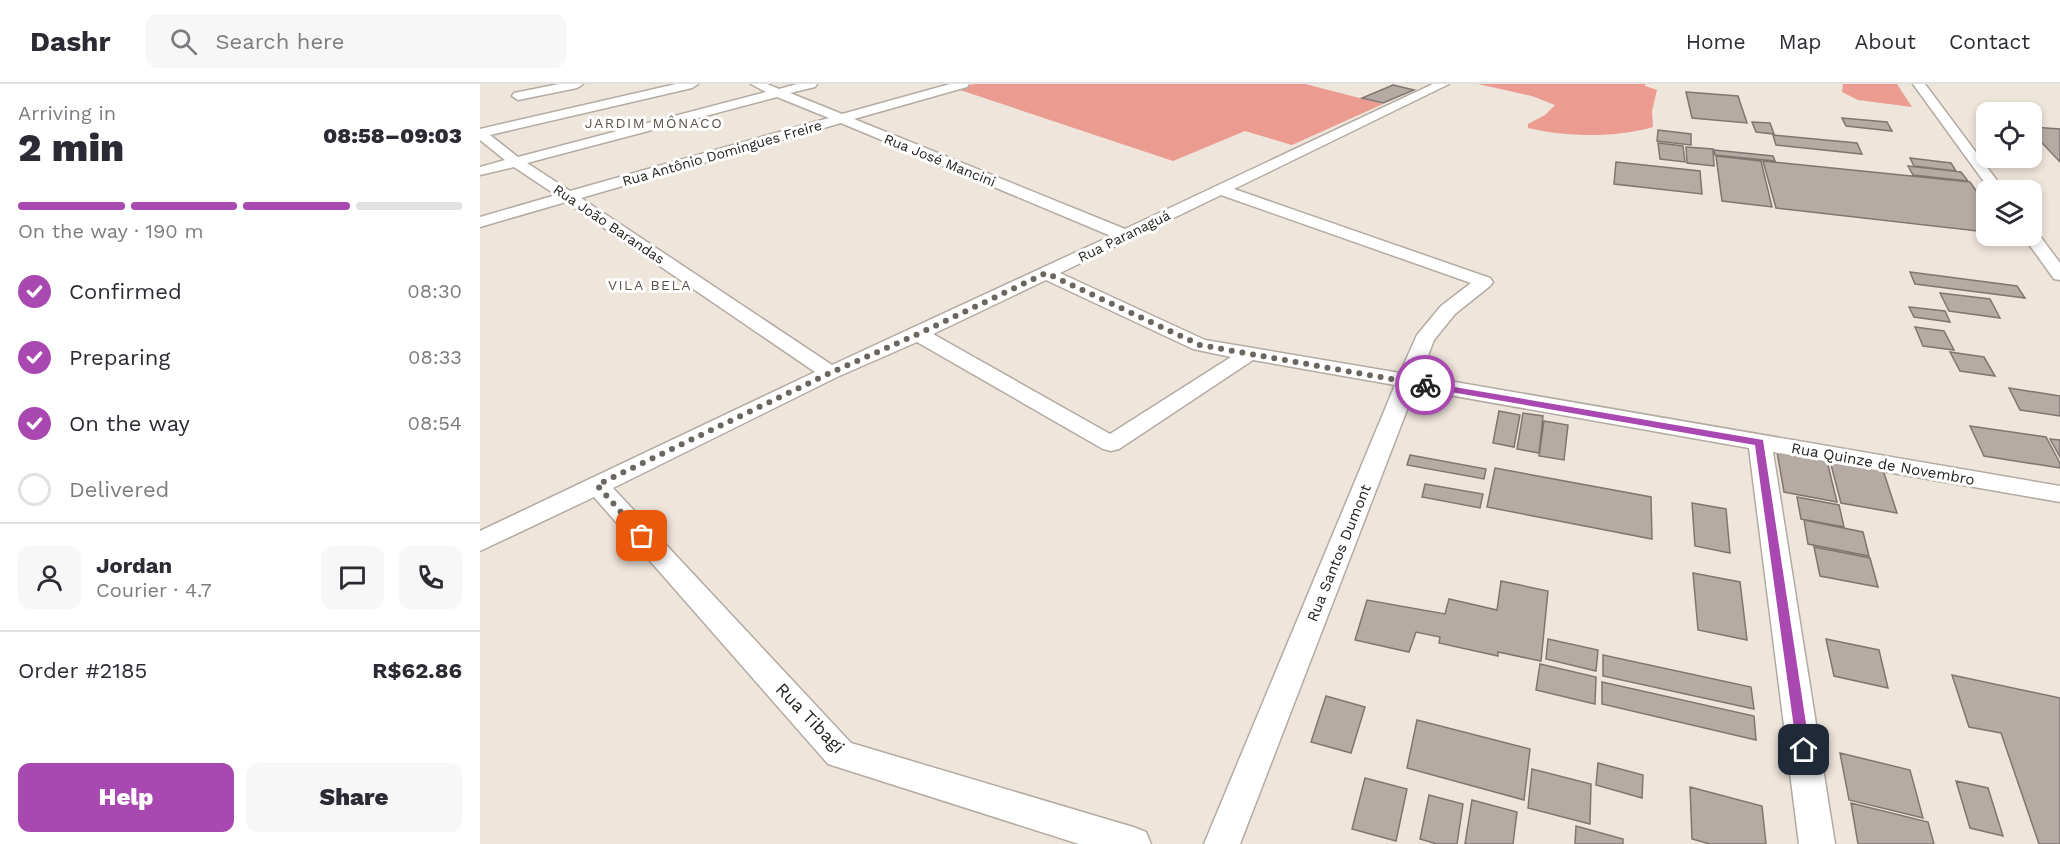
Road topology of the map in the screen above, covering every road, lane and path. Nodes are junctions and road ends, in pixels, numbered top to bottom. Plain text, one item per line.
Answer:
1 (577, 84) edge
2 (692, 84) edge
3 (757, 84) edge
4 (811, 84) edge
5 (963, 84) edge
6 (1412, 84) edge
7 (1919, 84) edge
8 (1438, 86) edge
9 (777, 93) junction
10 (518, 96) dead end
11 (840, 119) junction
12 (480, 133) edge
13 (515, 161) junction
14 (480, 171) edge
15 (1990, 180) edge
16 (1221, 190) junction
17 (569, 197) junction
18 (480, 222) edge
19 (1124, 235) junction
20 (2038, 246) edge
21 (1046, 273) junction
22 (2060, 275) edge
23 (918, 334) junction
24 (1249, 354) junction
25 (830, 373) junction
26 (1407, 382) junction
27 (1760, 442) junction
28 (597, 485) junction
29 (2060, 494) edge
30 (480, 542) edge
31 (1133, 844) edge
32 (1222, 844) edge
33 (1817, 844) edge

1 - 10 street
2 - 12 street
3 - 9 street, Rua José Mancini
4 - 9 street
5 - 11 street, Rua Antônio Domingues Freire
6 - 8 street
7 - 15 street
8 - 16 street, Rua Paranaguá
9 - 11 street, Rua José Mancini
9 - 13 street
11 - 17 street, Rua Antônio Domingues Freire
11 - 19 street, Rua José Mancini
12 - 13 street, Rua João Barandas
13 - 14 street
13 - 17 street, Rua João Barandas
16 - 19 street, Rua Paranaguá
16 - 26 street, Rua Santos Dumont
17 - 18 street, Rua Antônio Domingues Freire
17 - 25 street, Rua João Barandas
19 - 21 street, Rua Paranaguá
20 - 22 street
21 - 23 street, Rua Paranaguá
21 - 24 street, Rua Quinze de Novembro
23 - 24 street
23 - 25 street, Rua Paranaguá
24 - 26 street, Rua Quinze de Novembro
25 - 28 street, Rua Paranaguá
26 - 27 street, Rua Quinze de Novembro
26 - 32 street, Rua Santos Dumont
27 - 29 street, Rua Quinze de Novembro
27 - 33 street
28 - 30 street, Rua Paranaguá
28 - 31 street, Rua Tibagi

